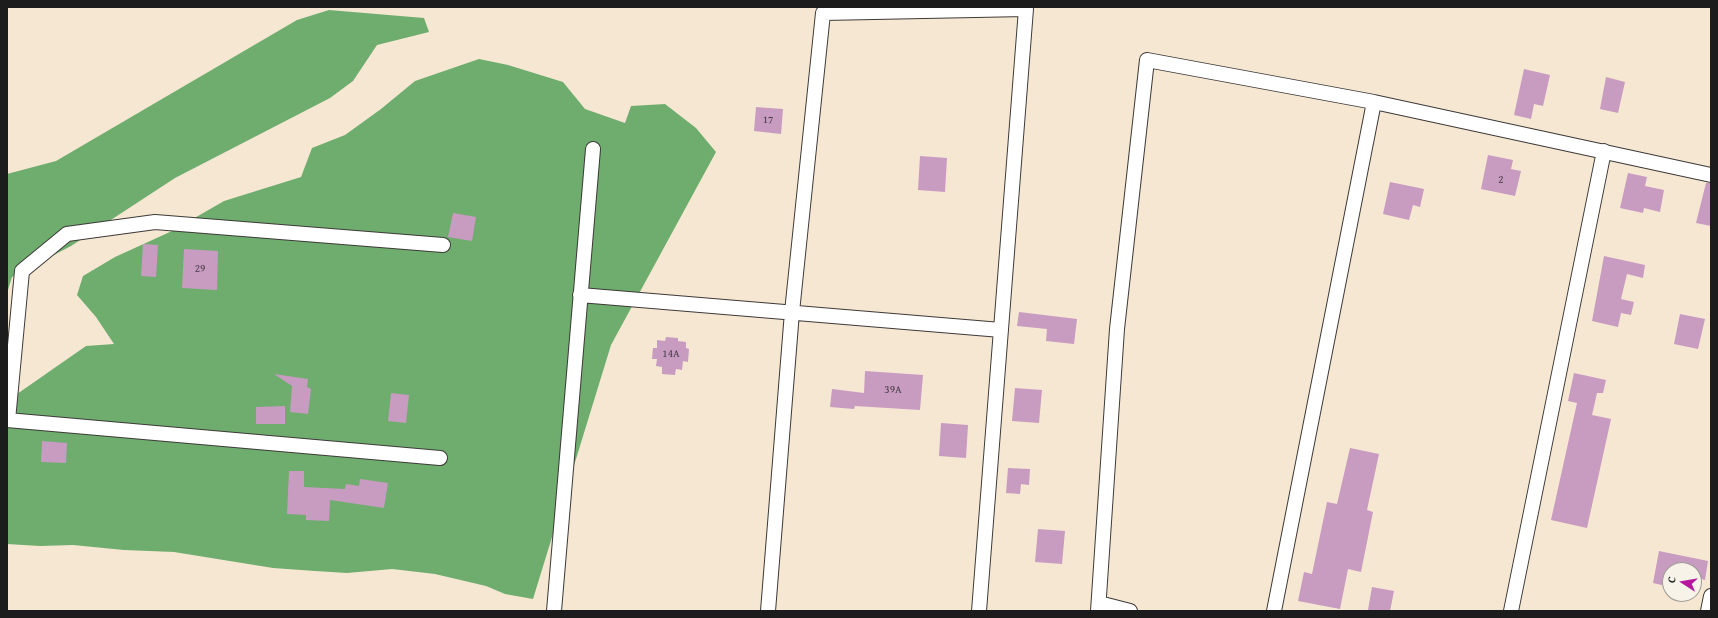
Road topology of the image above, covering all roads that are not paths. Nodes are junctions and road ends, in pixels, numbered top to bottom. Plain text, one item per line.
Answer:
1 (1374, 102) junction
2 (593, 149) dead end
3 (1604, 151) junction
4 (1711, 176) edge
5 (443, 245) dead end
6 (580, 295) junction
7 (792, 312) junction
8 (1001, 330) junction
9 (8, 420) edge
10 (440, 458) dead end
11 (1711, 596) edge
12 (1098, 607) edge
13 (554, 611) edge
14 (768, 611) edge
15 (979, 611) edge
16 (1130, 611) edge
17 (1274, 611) edge
18 (1511, 611) edge
19 (1708, 611) edge

1 - 3 lane
1 - 12 lane
1 - 17 lane
2 - 6 lane
3 - 4 lane
3 - 18 lane
5 - 9 lane
6 - 7 lane
6 - 13 lane
7 - 8 lane
7 - 8 lane
7 - 14 lane
8 - 15 lane
9 - 10 lane
11 - 19 lane
12 - 16 lane

